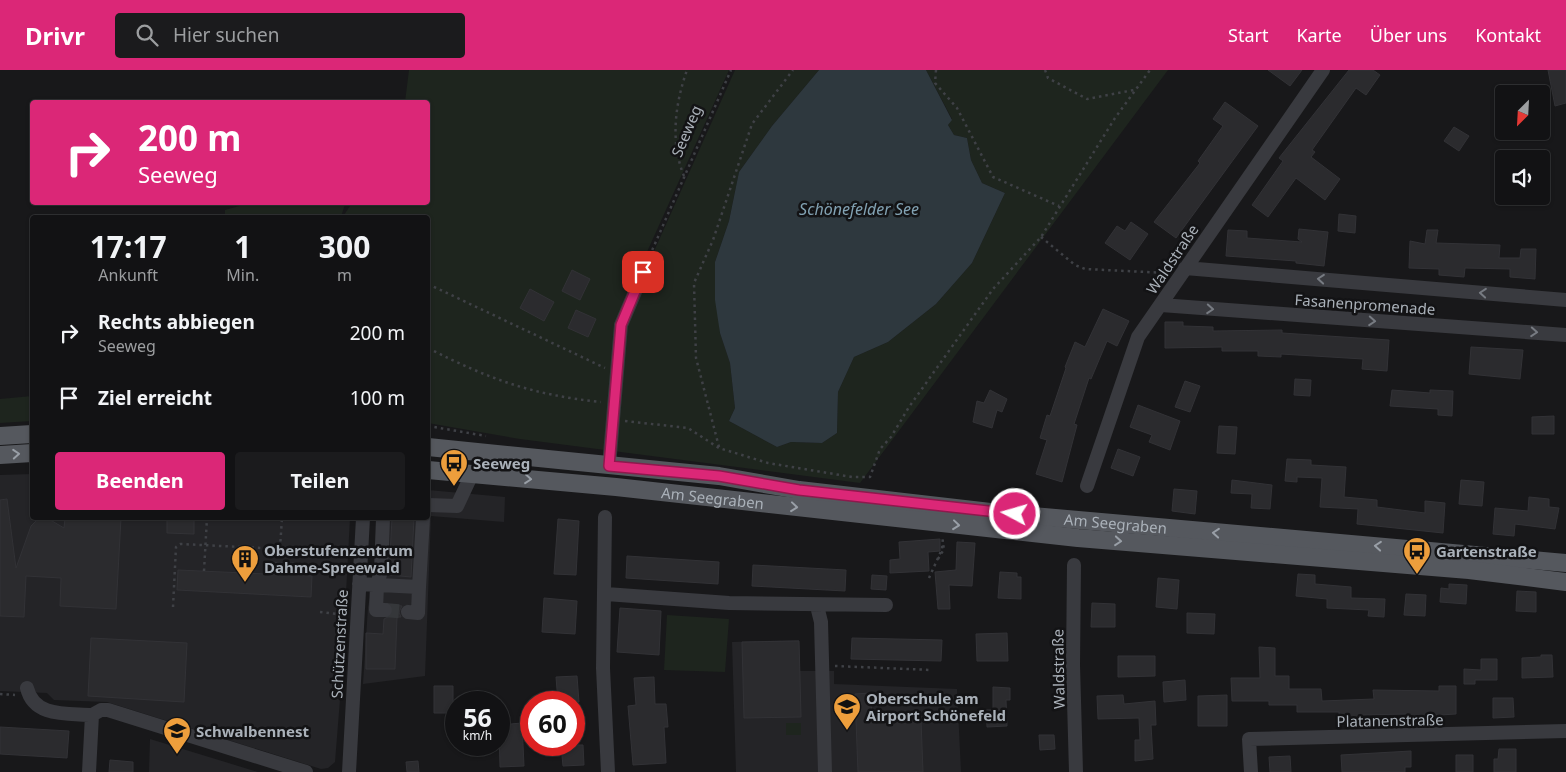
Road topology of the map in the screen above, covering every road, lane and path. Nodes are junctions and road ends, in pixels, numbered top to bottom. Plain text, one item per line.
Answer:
1 (687, 70) edge
2 (731, 70) edge
3 (793, 70) edge
4 (936, 70) edge
5 (1045, 70) edge
6 (1150, 70) edge
7 (1323, 70) edge
8 (1136, 90) junction
9 (684, 176) junction
10 (1059, 206) junction
11 (1041, 237) junction
12 (1183, 271) junction
13 (643, 272) joint
14 (430, 285) edge
15 (1566, 300) edge
16 (1161, 306) junction
17 (1566, 335) edge
18 (430, 349) edge
19 (618, 374) junction
20 (616, 403) junction
21 (615, 420) junction
22 (30, 434) edge
23 (0, 436) edge
24 (430, 447) edge
25 (719, 448) junction
26 (30, 453) edge
27 (0, 455) edge
28 (609, 466) junction
29 (430, 470) edge
30 (472, 474) junction
31 (1087, 486) dead end
32 (430, 505) edge
33 (605, 517) dead end
34 (207, 520) edge
35 (282, 520) edge
36 (363, 520) edge
37 (423, 520) edge
38 (383, 521) edge
39 (944, 534) dead end
40 (206, 545) junction
41 (280, 548) junction
42 (325, 551) dead end
43 (1566, 563) edge
44 (1074, 565) dead end
45 (204, 571) dead end
46 (929, 578) dead end
47 (1566, 582) edge
48 (359, 584) junction
49 (377, 585) junction
50 (419, 588) junction
51 (606, 594) junction
52 (886, 605) dead end
53 (817, 606) junction
54 (173, 608) dead end
55 (385, 610) dead end
56 (320, 612) dead end
57 (408, 612) dead end
58 (358, 616) junction
59 (822, 665) junction
60 (931, 670) dead end
61 (27, 688) dead end
62 (92, 715) junction
63 (1566, 731) edge
64 (89, 772) edge
65 (306, 772) edge
66 (349, 772) edge
67 (608, 772) edge
68 (825, 772) edge
69 (1076, 772) edge
70 (1251, 772) edge

1 - 9 path
2 - 9 path, Seeweg
3 - 25 path
4 - 10 path
5 - 8 path
6 - 8 path
7 - 12 street, Waldstraße
8 - 10 path
9 - 13 path, Seeweg
10 - 11 path
11 - 12 path
11 - 25 path
15 -> 12 street, Fasanenpromenade
12 - 16 street, Waldstraße
13 - 19 street
14 - 19 path
16 -> 17 street, Fasanenpromenade
16 - 31 street, Waldstraße
18 - 20 path
19 - 20 street
20 - 21 street
21 - 25 path
21 - 28 street
22 - 23 main road
24 - 28 main road, Am Seegraben
27 -> 26 main road
43 -> 28 main road, Am Seegraben
29 - 30 main road, Am Seegraben
30 - 32 street
30 -> 47 main road, Am Seegraben
33 - 51 street
34 - 40 path
35 - 41 path
36 - 38 street
36 - 48 street, Schützenstraße
37 - 50 street
38 - 49 street
39 - 46 path
40 - 41 path
40 - 45 path
40 - 54 path
41 - 42 path
44 - 69 street, Waldstraße
48 - 49 street
48 - 58 street, Schützenstraße
49 - 50 street
49 - 55 street
50 - 57 street
51 - 53 street
51 - 67 street
52 - 53 street
53 - 59 street
56 - 58 path
58 - 66 street, Schützenstraße
59 - 60 path
59 - 68 street
61 - 62 street
62 - 64 street
62 - 65 street
63 - 70 street, Platanenstraße

